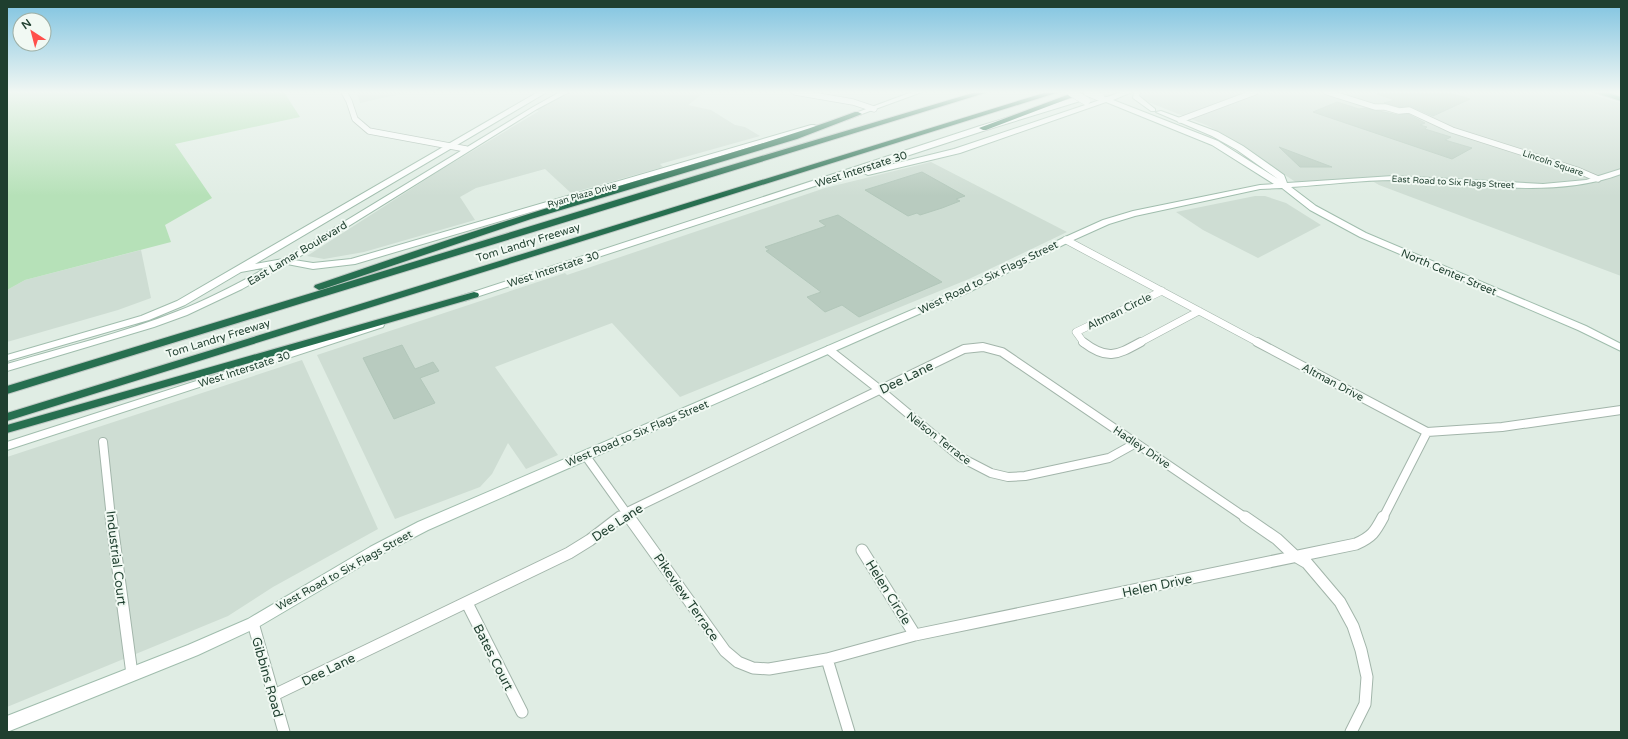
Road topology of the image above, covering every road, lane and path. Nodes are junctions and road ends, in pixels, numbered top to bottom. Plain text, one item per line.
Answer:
1 (364, 126) edge
2 (483, 126) edge
3 (504, 126) edge
4 (815, 126) edge
5 (826, 126) edge
6 (856, 126) edge
7 (871, 126) edge
8 (922, 126) edge
9 (945, 126) edge
10 (986, 126) edge
11 (987, 126) edge
12 (1024, 126) edge
13 (1175, 126) edge
14 (1196, 126) edge
15 (1444, 126) edge
16 (982, 128) junction
17 (449, 146) junction
18 (466, 149) junction
19 (790, 151) junction
20 (1621, 171) edge
21 (1598, 179) junction
22 (1283, 185) junction
23 (809, 186) junction
24 (655, 217) junction
25 (1066, 240) junction
26 (286, 261) junction
27 (240, 270) junction
28 (1162, 291) junction
29 (474, 295) junction
30 (1199, 311) junction
31 (983, 347) joint
32 (1621, 348) edge
33 (829, 350) junction
34 (7, 358) edge
35 (93, 364) junction
36 (7, 368) edge
37 (7, 390) edge
38 (880, 390) junction
39 (1621, 410) edge
40 (7, 416) edge
41 (7, 429) edge
42 (1427, 432) junction
43 (103, 442) dead end
44 (1136, 443) junction
45 (7, 446) edge
46 (585, 455) junction
47 (627, 512) junction
48 (862, 550) dead end
49 (1295, 556) junction
50 (467, 603) junction
51 (253, 623) junction
52 (915, 635) junction
53 (827, 659) junction
54 (132, 674) junction
55 (274, 695) junction
56 (522, 712) dead end
57 (7, 724) edge
58 (284, 732) edge
59 (849, 732) edge
60 (1351, 732) edge

1 - 17 street
2 - 17 main road, East Lamar Boulevard
3 - 18 main road, East Lamar Boulevard
4 - 26 main road, Ryan Plaza Drive
5 - 35 highway
6 - 19 highway
7 - 19 highway, Tom Landry Freeway
8 - 24 highway
9 - 24 highway, Tom Landry Freeway
10 - 16 highway
11 - 16 main road, West Interstate 30
12 - 23 main road
13 - 22 main road, North Center Street
14 - 22 main road, North Center Street
15 - 21 street, Lincoln Square
16 - 23 main road, West Interstate 30
17 - 18 street
17 - 27 main road, East Lamar Boulevard
18 - 26 main road, East Lamar Boulevard
19 - 35 highway, Tom Landry Freeway
20 - 21 main road, East Road to Six Flags Street
21 - 22 main road, East Road to Six Flags Street
22 - 25 main road, West Road to Six Flags Street
22 - 32 main road, North Center Street
23 - 29 main road, West Interstate 30
24 - 40 highway, Tom Landry Freeway
25 - 28 street, Altman Drive
25 - 33 main road, West Road to Six Flags Street
26 - 27 main road, Ryan Plaza Drive
26 - 36 main road, East Lamar Boulevard
27 - 34 main road, East Lamar Boulevard
28 - 30 street, Altman Drive
28 - 30 street, Altman Circle
29 - 41 highway
29 - 45 main road, West Interstate 30
30 - 42 street, Altman Drive
31 - 38 street, Dee Lane
31 - 44 street, Hadley Drive
33 - 38 street, Nelson Terrace
33 - 46 main road, West Road to Six Flags Street
35 - 37 highway, Tom Landry Freeway
38 - 44 street, Nelson Terrace
38 - 47 street, Dee Lane
39 - 42 street
42 - 49 street, Helen Drive
43 - 54 street, Industrial Court
44 - 49 street, Hadley Drive
46 - 47 street, Pikeview Terrace
46 - 51 main road, West Road to Six Flags Street
47 - 50 street, Dee Lane
47 - 53 street, Pikeview Terrace
48 - 52 street, Helen Circle
49 - 52 street, Helen Drive
49 - 60 street, Hadley Drive
50 - 55 street, Dee Lane
50 - 56 street, Bates Court
51 - 54 main road, West Road to Six Flags Street
51 - 55 street, Gibbins Road
52 - 53 street, Helen Drive
53 - 59 street
54 - 57 main road, West Road to Six Flags Street
55 - 58 street, Gibbins Road

